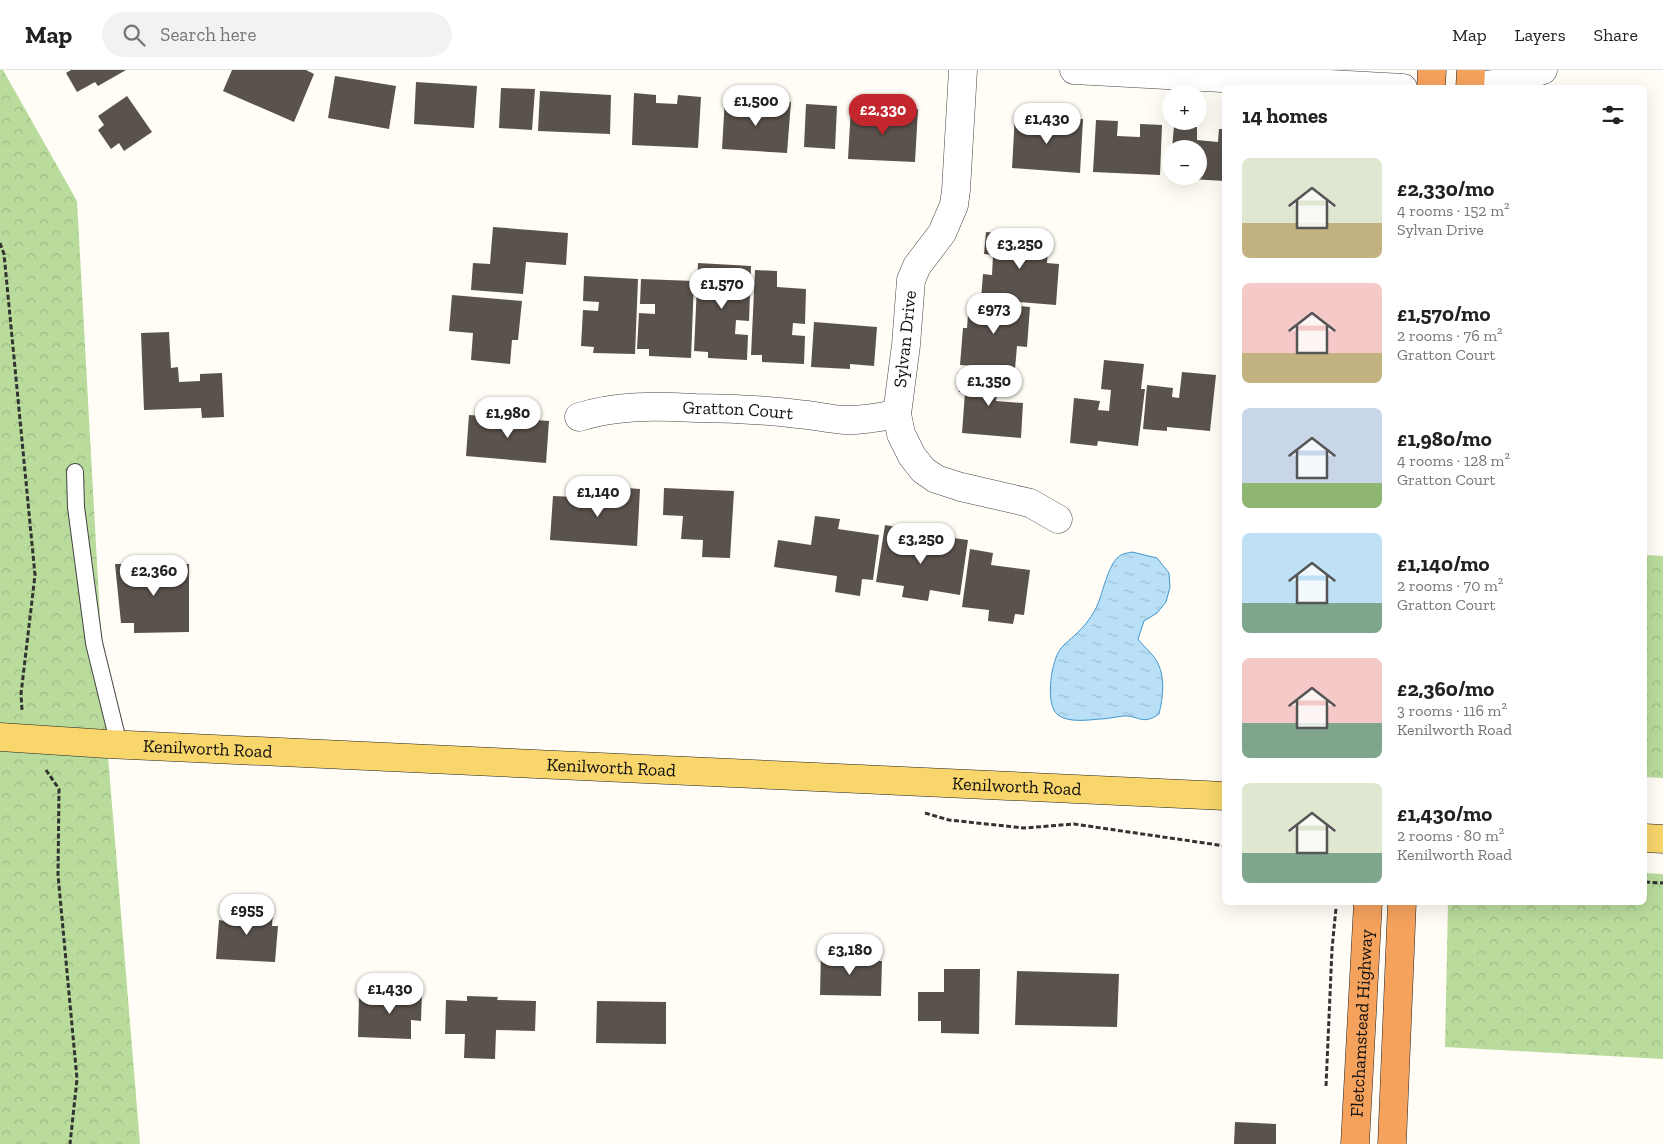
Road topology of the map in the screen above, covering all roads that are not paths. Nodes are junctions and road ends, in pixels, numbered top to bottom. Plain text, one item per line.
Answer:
1 (963, 70) edge
2 (1074, 70) edge
3 (1432, 70) edge
4 (1542, 70) edge
5 (1471, 81) edge
6 (1348, 85) edge
7 (1430, 85) edge
8 (1483, 85) edge
9 (1491, 85) edge
10 (896, 414) junction
11 (579, 417) dead end
12 (75, 472) dead end
13 (1058, 519) dead end
14 (12, 738) edge
15 (119, 745) junction
16 (1222, 796) edge
17 (1647, 838) edge
18 (1663, 839) edge
19 (1368, 905) edge
20 (1402, 905) edge
21 (1355, 1144) edge
22 (1392, 1144) edge

1 - 10 street, Sylvan Drive
2 - 6 street
3 - 7 highway
4 - 9 street
5 - 8 street
10 - 11 street, Gratton Court
10 - 13 street, Sylvan Drive
12 - 15 lane
14 - 15 main road, Kenilworth Road
15 - 16 main road, Kenilworth Road
17 - 18 main road
19 - 21 highway, Fletchamstead Highway
20 - 22 highway, Fletchamstead Highway

